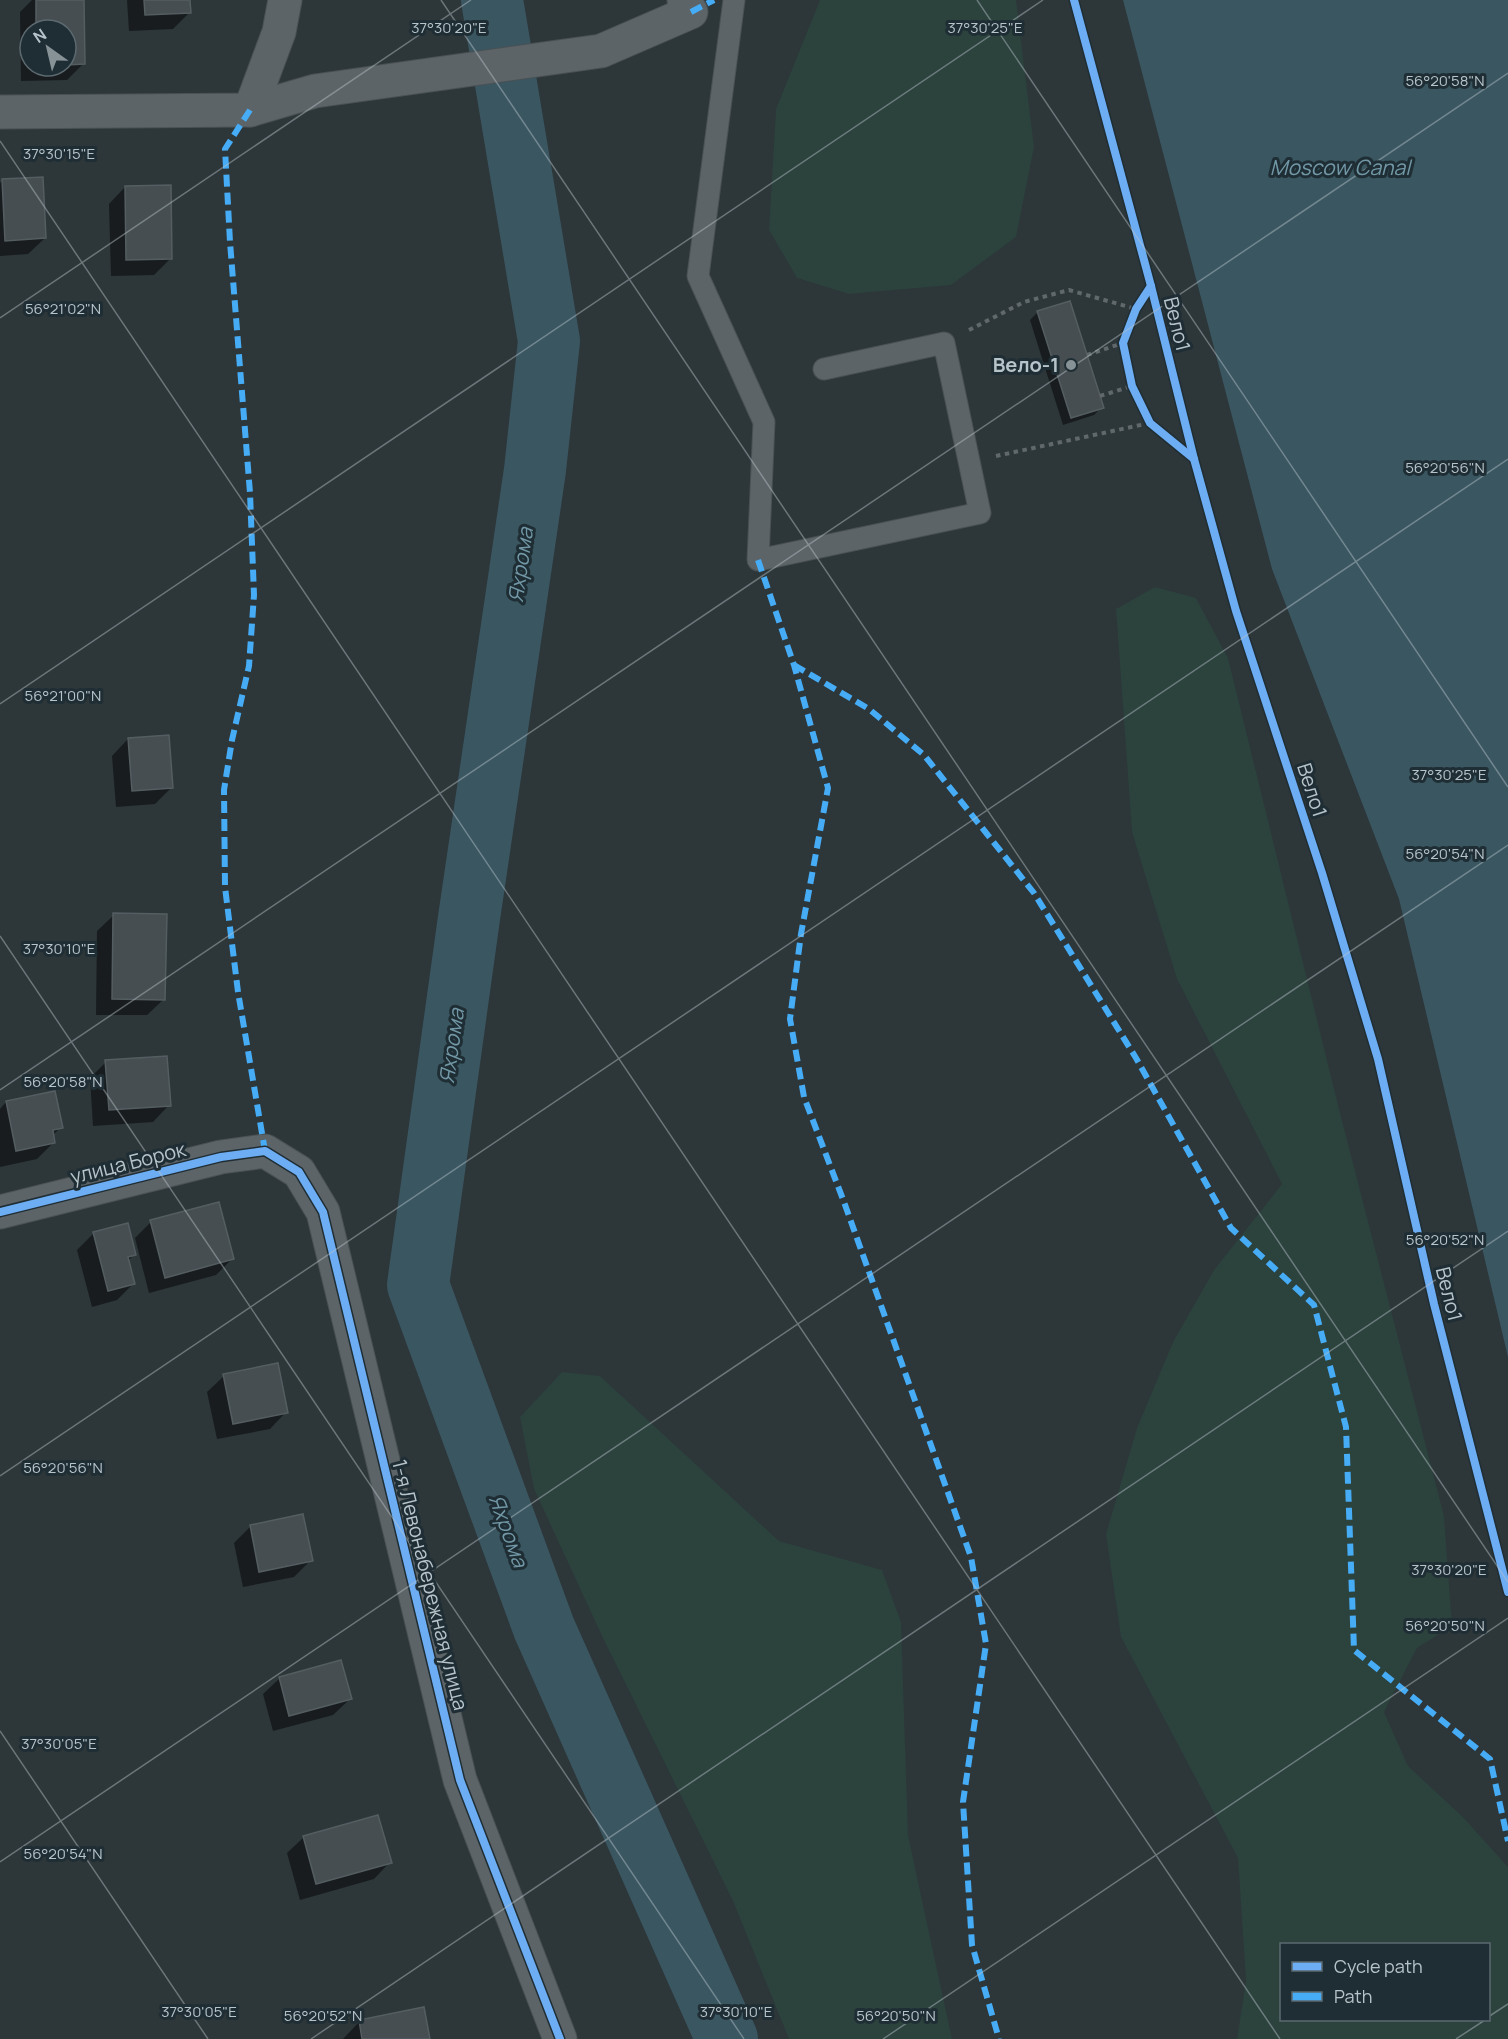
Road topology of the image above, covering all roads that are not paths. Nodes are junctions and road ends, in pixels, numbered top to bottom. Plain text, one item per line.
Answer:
1 (285, 0) edge
2 (734, 0) edge
3 (688, 6) edge
4 (250, 110) junction
5 (0, 112) edge
6 (824, 369) dead end
7 (265, 1151) joint
8 (0, 1212) edge
9 (560, 2039) edge

1 - 4 street
2 - 6 lane
3 - 4 street
4 - 5 street
7 - 8 street, улица Борок
7 - 9 street, 1-я Левонабережная улица

